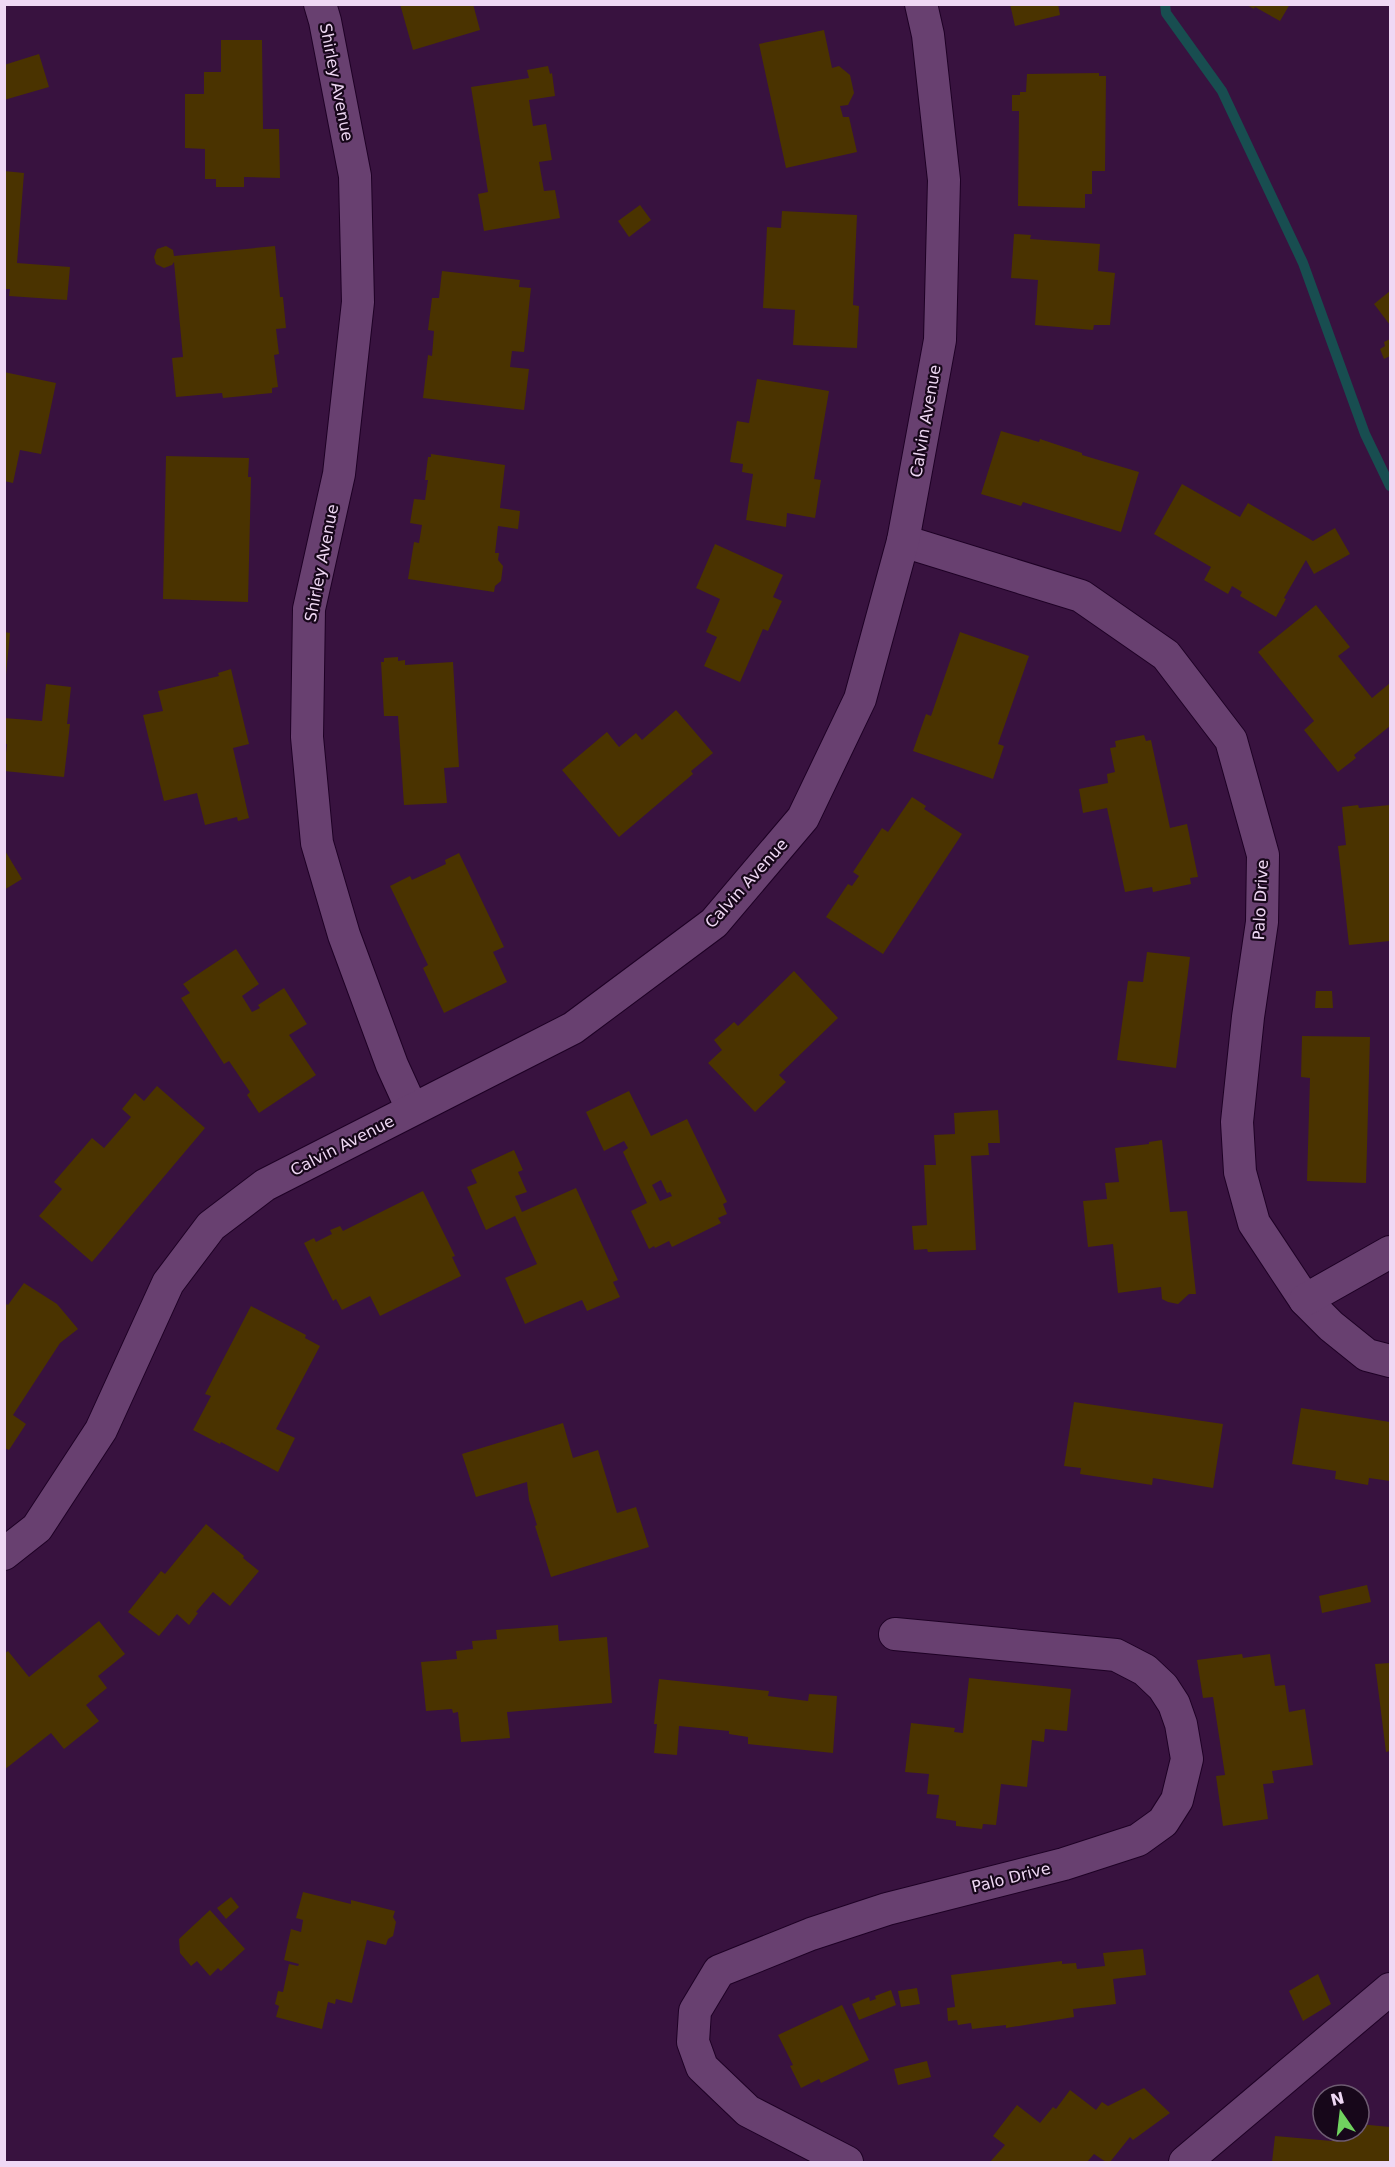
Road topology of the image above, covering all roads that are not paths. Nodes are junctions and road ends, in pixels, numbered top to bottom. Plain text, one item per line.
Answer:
1 (320, 4) edge
2 (921, 4) edge
3 (903, 541) junction
4 (412, 1109) junction
5 (1390, 1252) edge
6 (1305, 1300) junction
7 (1390, 1361) edge
8 (4, 1554) edge
9 (895, 1634) dead end
10 (1390, 1989) edge
11 (847, 2163) edge
12 (1185, 2163) edge

1 - 4 street, Shirley Avenue
2 - 3 street, Calvin Avenue
3 - 4 street, Calvin Avenue
3 - 6 street, Palo Drive
4 - 8 street, Calvin Avenue
5 - 6 street
6 - 7 street, Palo Drive
9 - 11 street, Palo Drive
10 - 12 street

